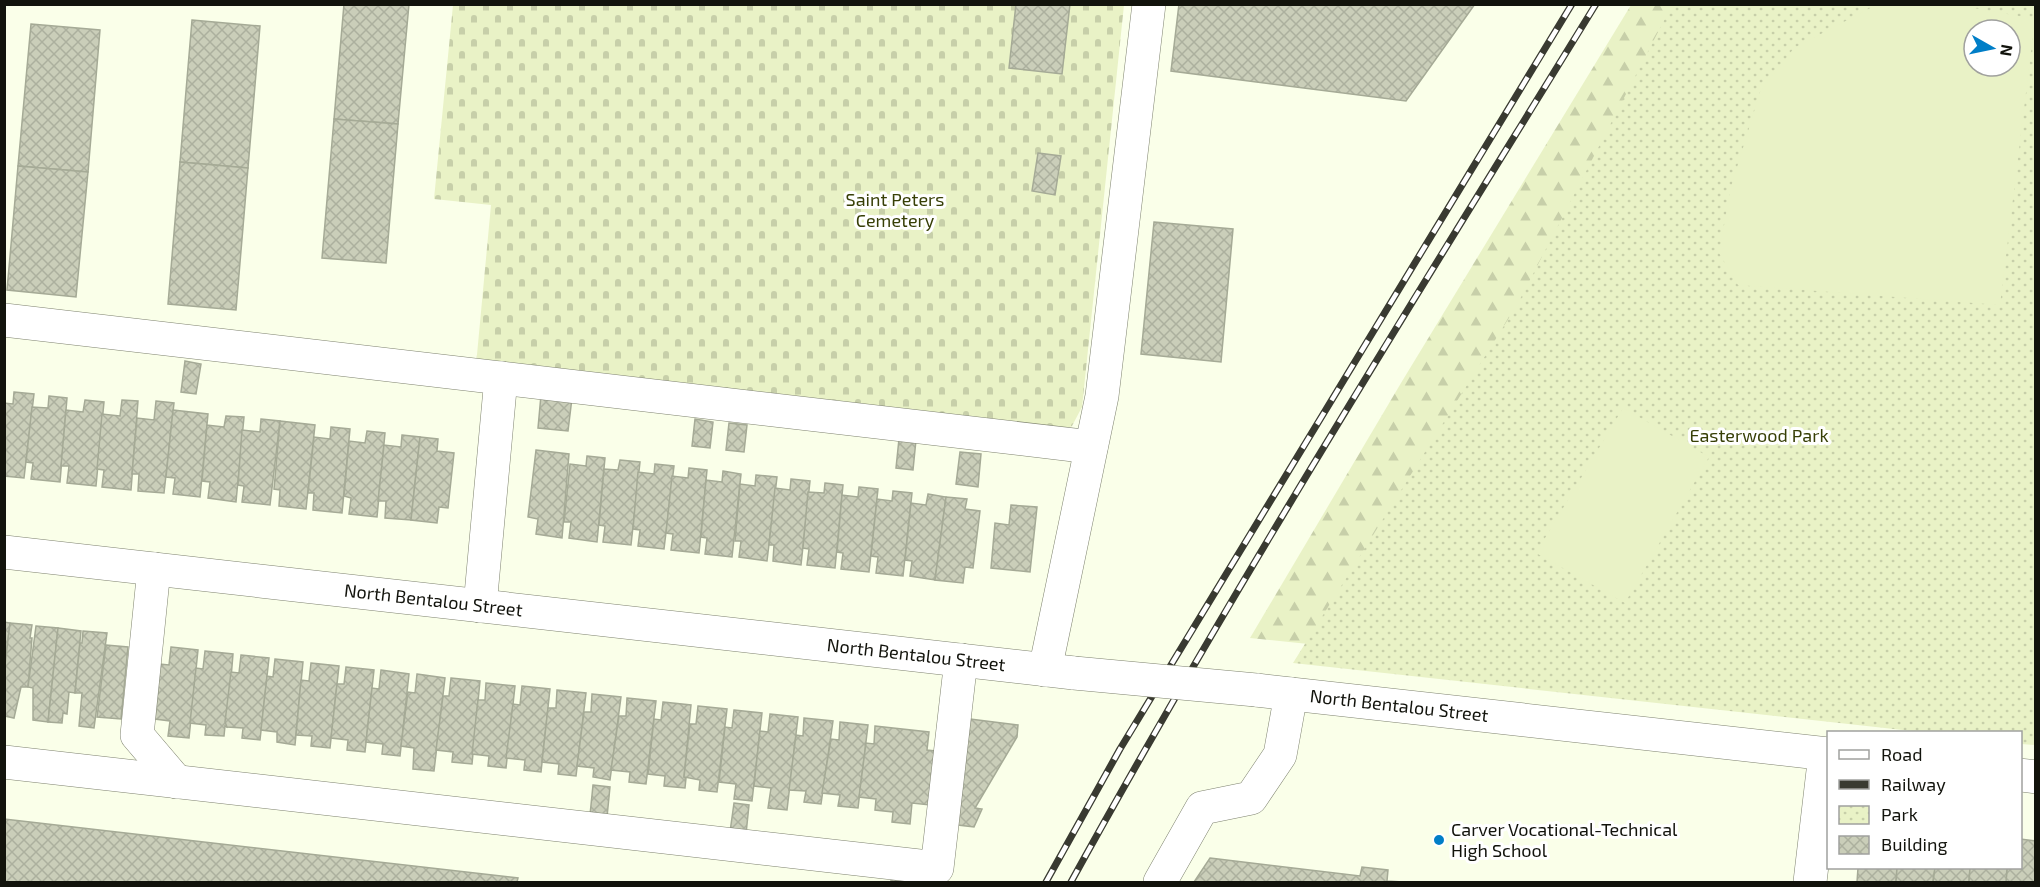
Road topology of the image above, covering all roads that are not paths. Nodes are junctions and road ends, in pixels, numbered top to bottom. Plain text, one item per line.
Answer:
1 (1149, 4) edge
2 (4, 320) edge
3 (501, 378) junction
4 (1091, 447) junction
5 (4, 552) edge
6 (154, 569) junction
7 (480, 606) junction
8 (961, 660) junction
9 (1060, 672) junction
10 (1291, 694) junction
11 (1827, 754) edge
12 (4, 762) edge
13 (177, 782) junction
14 (1160, 882) edge
15 (1810, 882) edge

1 - 4 street
2 - 3 street
3 - 4 street
3 - 7 street
4 - 9 street
5 - 6 street, North Bentalou Street
6 - 7 street, North Bentalou Street
6 - 13 street
7 - 8 street, North Bentalou Street
8 - 9 street, North Bentalou Street
8 - 13 street
9 - 10 street, North Bentalou Street, bridge
10 - 11 street, North Bentalou Street
10 - 14 street
11 - 15 street
12 - 13 street

